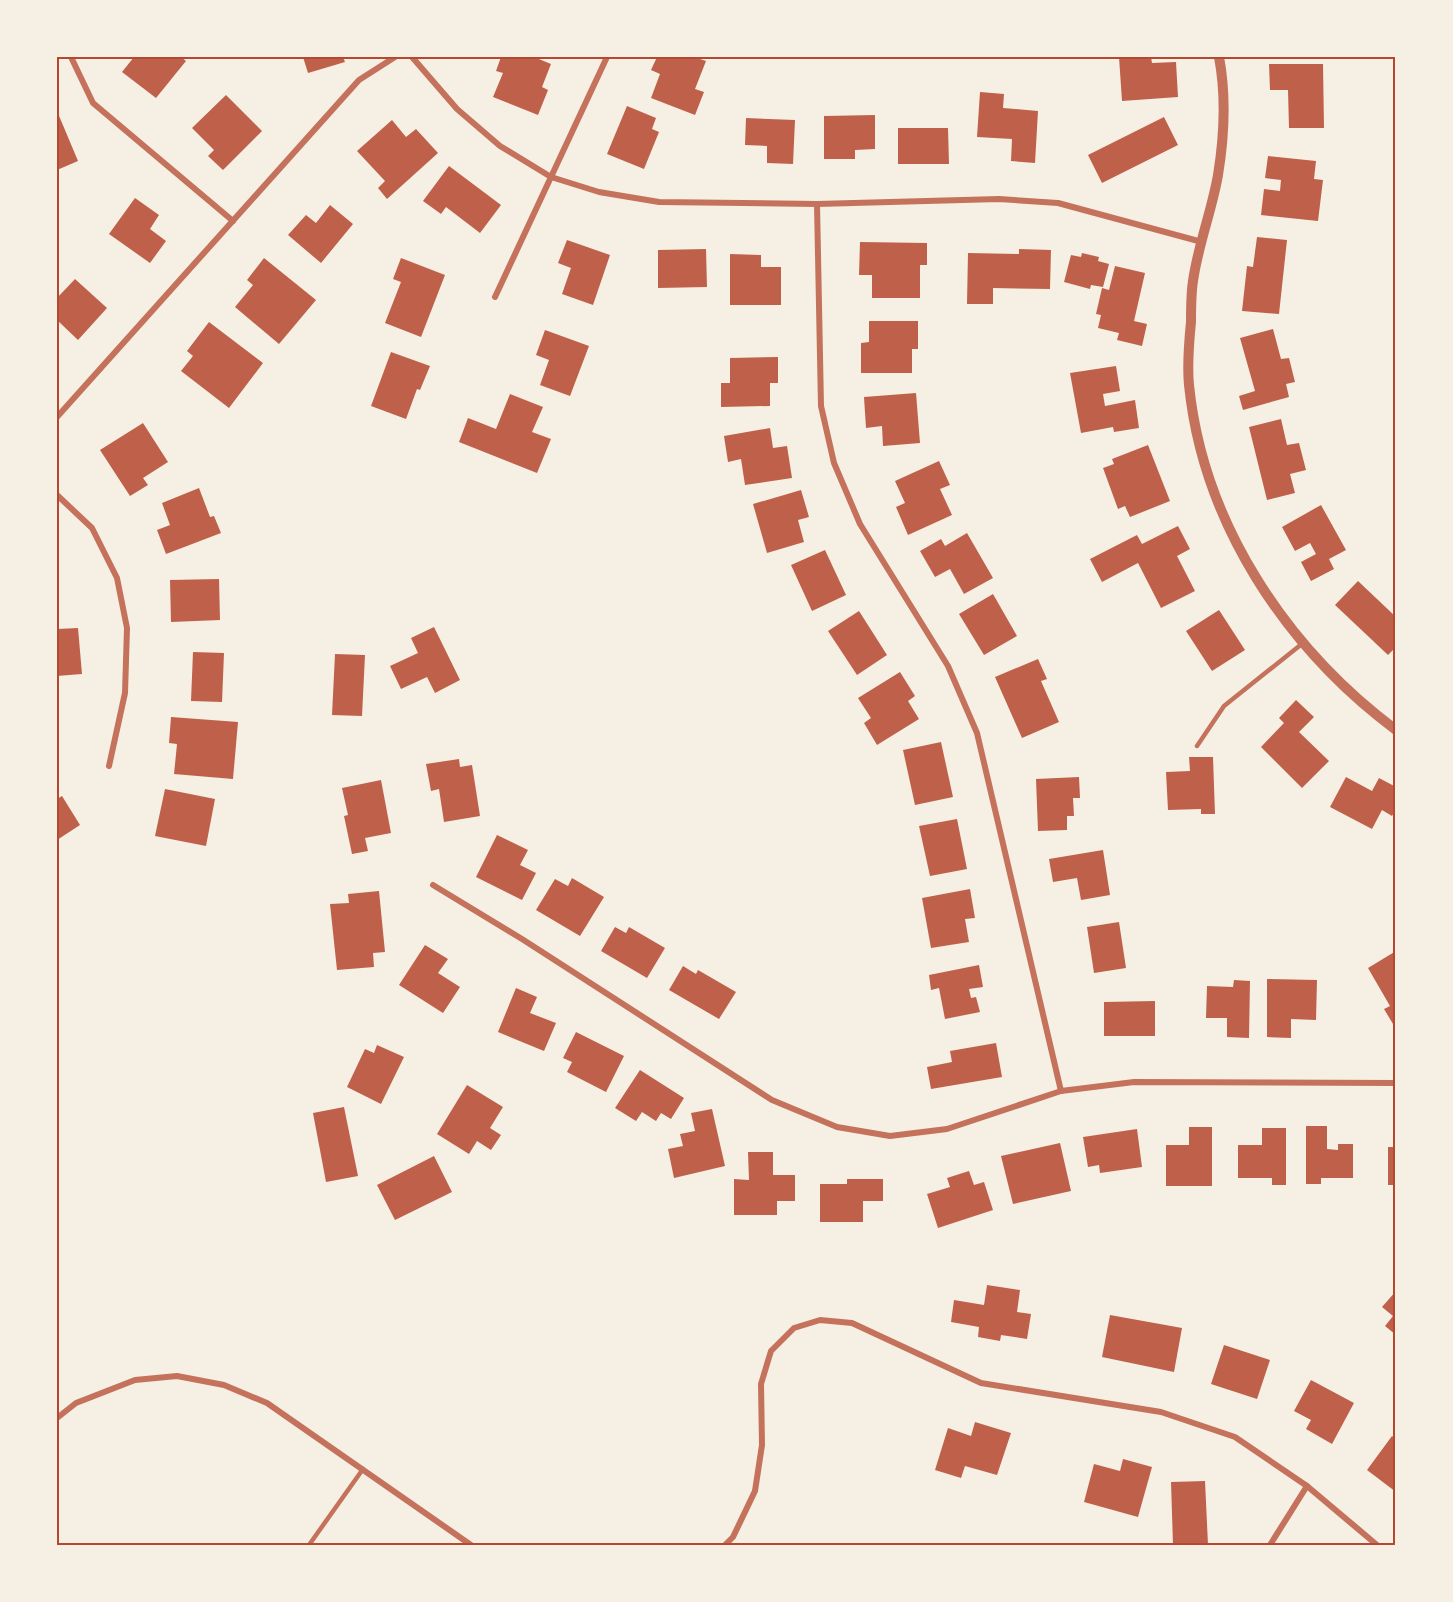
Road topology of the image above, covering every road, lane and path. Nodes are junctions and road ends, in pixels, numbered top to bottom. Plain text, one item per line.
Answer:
1 (71, 57) edge
2 (394, 57) edge
3 (412, 57) edge
4 (607, 57) edge
5 (1219, 57) edge
6 (551, 177) junction
7 (817, 204) junction
8 (233, 221) junction
9 (1202, 242) junction
10 (495, 297) dead end
11 (57, 417) edge
12 (57, 495) edge
13 (1303, 643) junction
14 (1396, 730) edge
15 (1197, 746) dead end
16 (110, 766) dead end
17 (433, 885) dead end
18 (1396, 1083) edge
19 (1061, 1091) junction
20 (57, 1418) edge
21 (363, 1469) junction
22 (1307, 1486) junction
23 (309, 1545) edge
24 (471, 1545) edge
25 (724, 1545) edge
26 (1270, 1545) edge
27 (1377, 1545) edge

1 - 8 street
2 - 8 street
3 - 6 street
4 - 6 street
5 - 9 street
6 - 7 street
6 - 10 street
7 - 9 street
7 - 19 street
8 - 11 street
9 - 13 street
12 - 16 street
13 - 14 street
13 - 15 lane
17 - 19 street
18 - 19 street
20 - 21 street
21 - 23 lane
21 - 24 street
22 - 25 street
22 - 26 street
22 - 27 street

